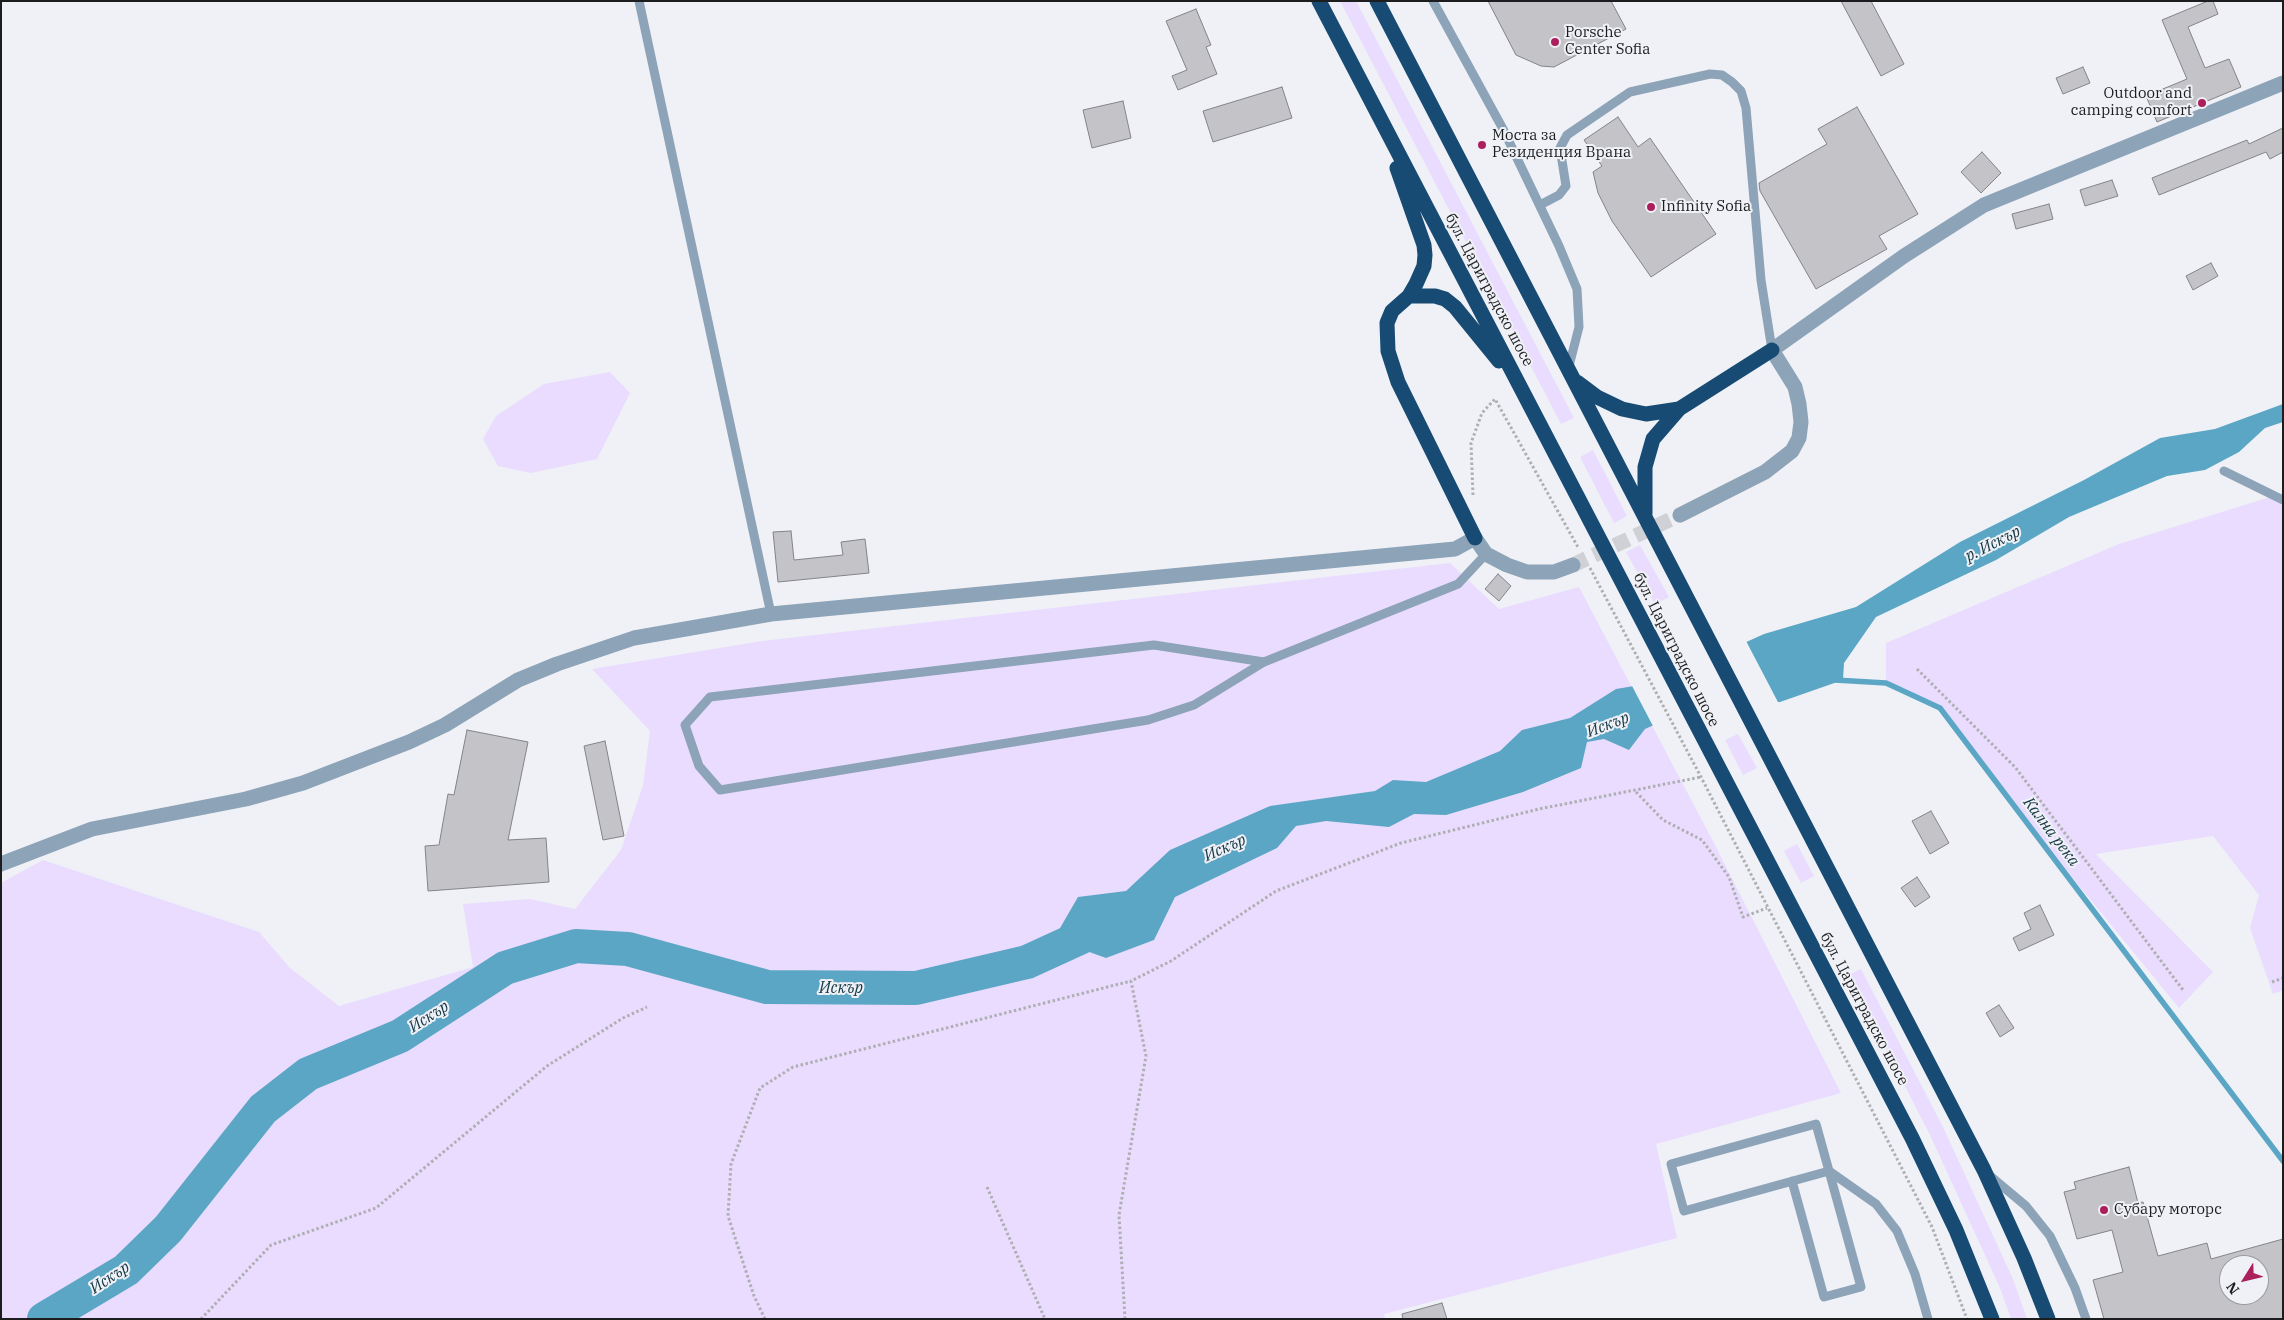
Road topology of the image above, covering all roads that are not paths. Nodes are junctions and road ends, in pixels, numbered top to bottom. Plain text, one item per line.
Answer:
1 (639, 1) edge
2 (1320, 1) edge
3 (1377, 1) edge
4 (1433, 1) edge
5 (2283, 84) edge
6 (1378, 115) junction
7 (1540, 205) junction
8 (1410, 296) junction
9 (1772, 350) junction
10 (1571, 375) junction
11 (1521, 388) junction
12 (1679, 409) junction
13 (2224, 471) dead end
14 (2283, 500) edge
15 (1680, 515) tunnel mouth
16 (1645, 518) junction
17 (1475, 538) junction
18 (1486, 554) junction
19 (1580, 561) tunnel mouth
20 (771, 614) junction
21 (1264, 662) junction
22 (1, 864) edge
23 (1984, 1170) junction
24 (1829, 1171) junction
25 (1792, 1181) junction
26 (1928, 1319) edge
27 (1992, 1319) edge
28 (2048, 1319) edge
29 (2086, 1319) edge

1 - 20 lane
2 - 6 highway, бул. Цариградско шосе
3 - 10 highway
4 - 7 lane
5 - 9 street
6 - 8 highway
6 - 11 highway, бул. Цариградско шосе
7 - 9 lane
7 - 10 lane
8 - 11 highway
8 - 17 highway
9 - 12 highway
9 - 15 street
10 - 12 highway
10 - 16 highway
11 - 27 highway, бул. Цариградско шосе
12 - 16 highway
13 - 14 lane
16 - 23 highway
17 - 18 street
17 - 20 street
18 - 19 street
18 - 21 lane
20 - 22 street
21 - 21 lane
23 - 28 highway
23 - 29 lane
24 - 25 lane
24 - 25 lane
24 - 25 lane
24 - 26 lane

